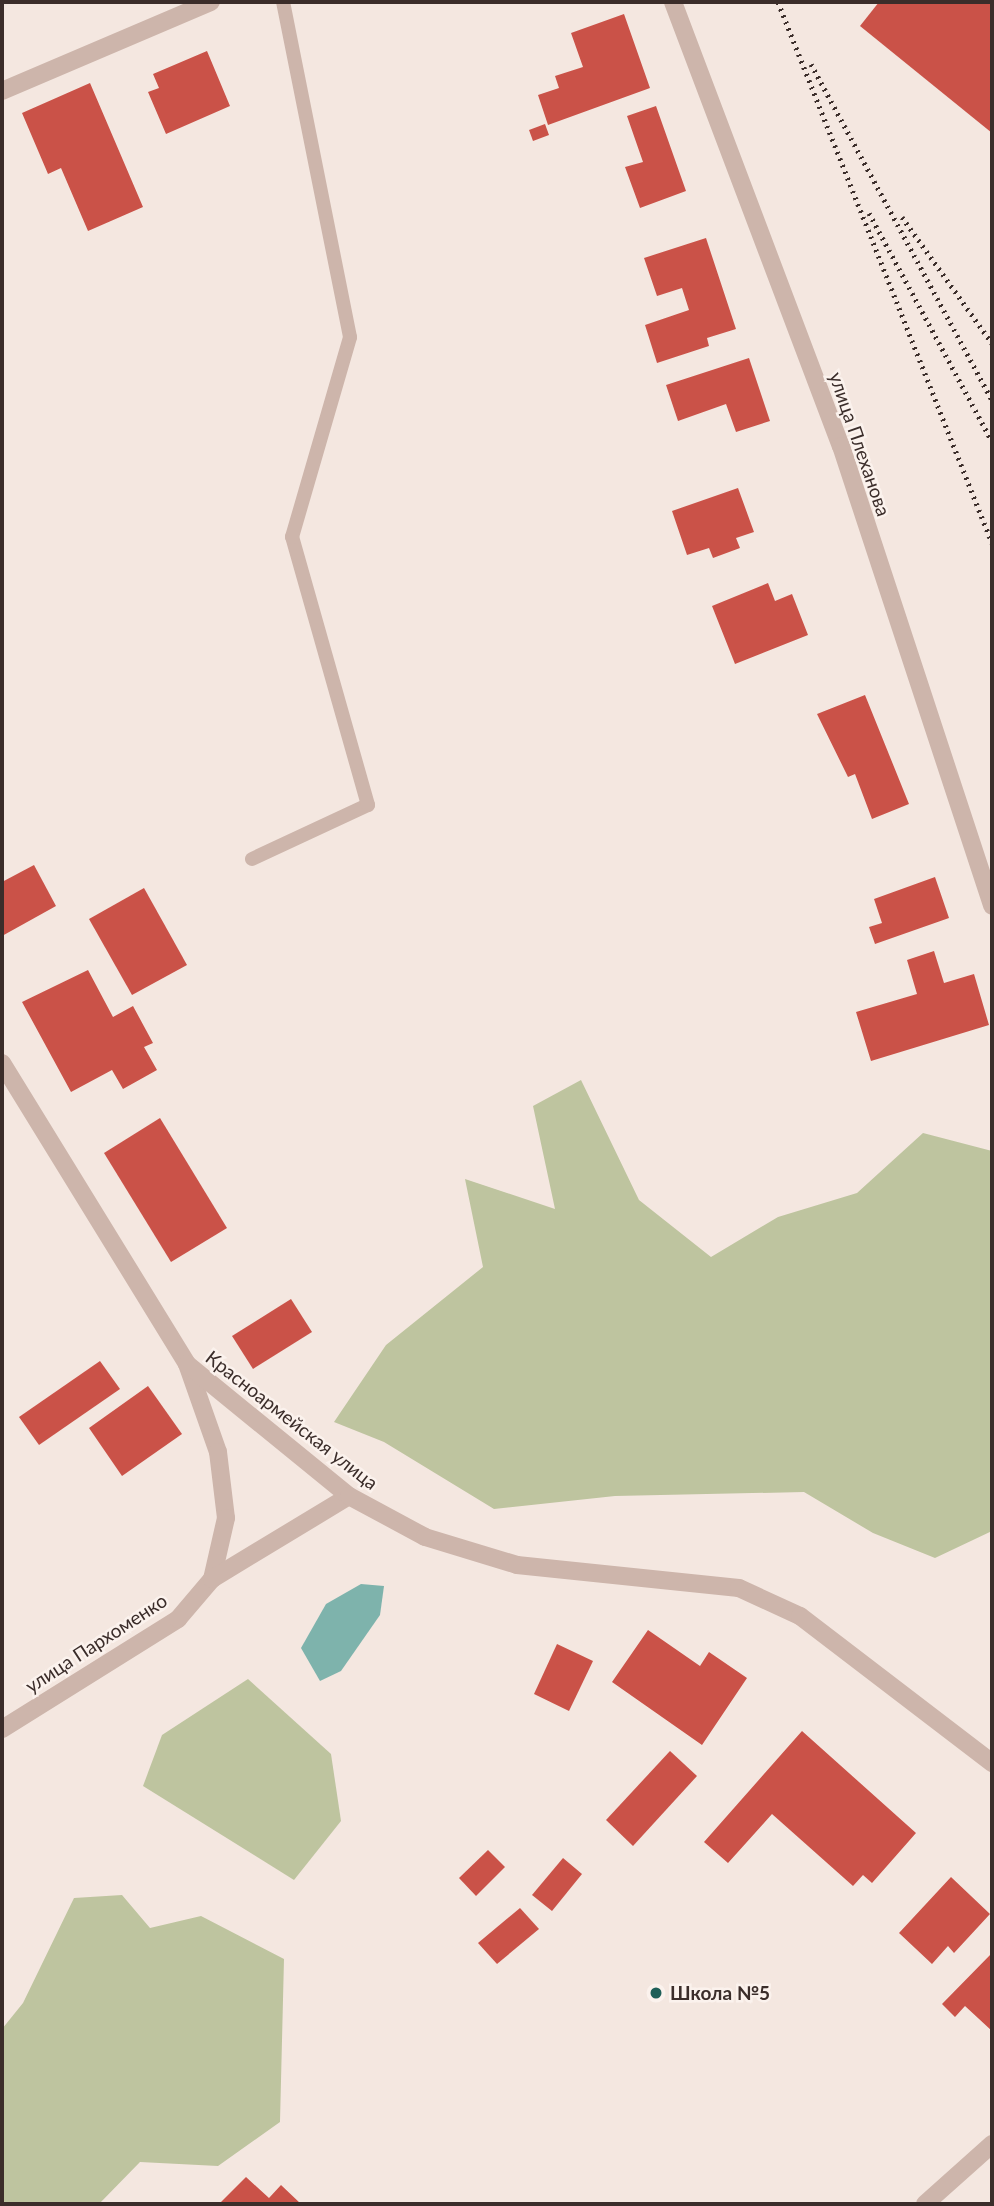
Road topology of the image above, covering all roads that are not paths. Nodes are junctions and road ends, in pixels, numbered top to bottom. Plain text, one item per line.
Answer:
1 (211, 2) edge
2 (283, 2) edge
3 (673, 2) edge
4 (2, 91) edge
5 (252, 859) dead end
6 (992, 906) edge
7 (2, 1063) edge
8 (187, 1364) junction
9 (349, 1496) junction
10 (212, 1579) junction
11 (2, 1729) edge
12 (992, 1763) edge
13 (992, 2144) edge
14 (925, 2204) edge

1 - 4 street
2 - 5 lane
3 - 6 street, улица Плеханова
7 - 8 street, Красноармейская улица
8 - 9 street, Красноармейская улица
8 - 10 street
9 - 10 street, улица Пархоменко
9 - 12 street, Красноармейская улица
10 - 11 street, улица Пархоменко
13 - 14 street

